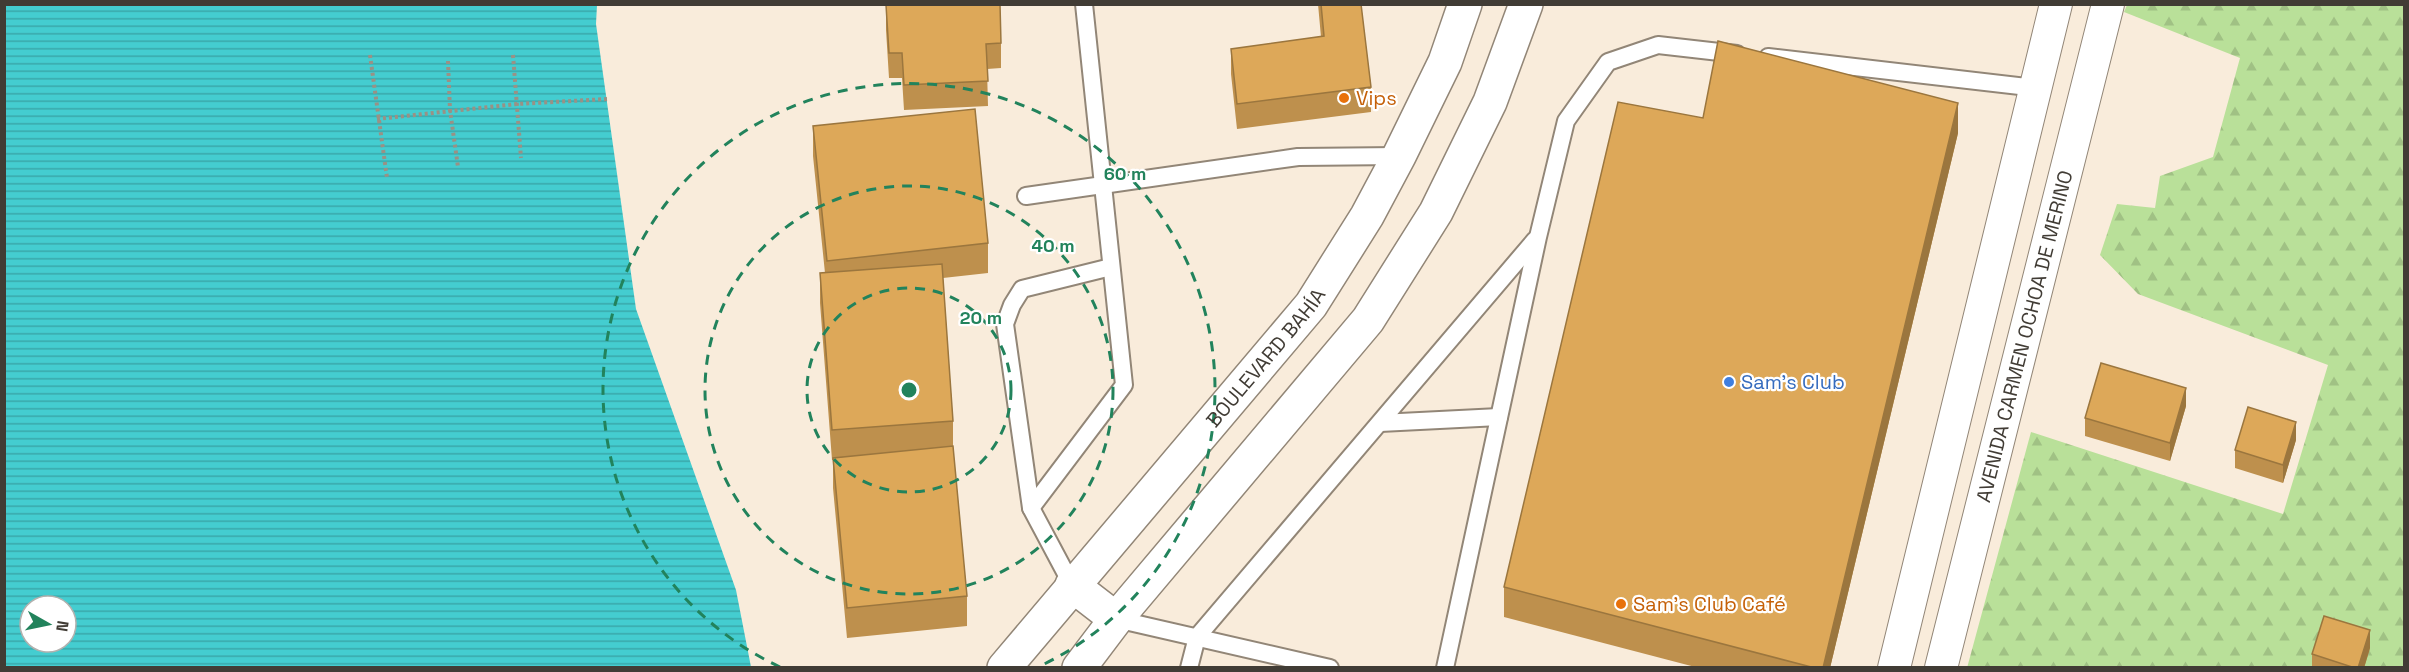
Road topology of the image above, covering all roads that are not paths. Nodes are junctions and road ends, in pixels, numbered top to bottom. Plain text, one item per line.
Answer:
1 (1084, 4) edge
2 (1465, 4) edge
3 (1526, 4) edge
4 (2056, 4) edge
5 (2108, 4) edge
6 (2036, 88) junction
7 (2084, 102) junction
8 (1399, 156) junction
9 (1103, 186) junction
10 (1026, 196) dead end
11 (1538, 237) junction
12 (1111, 267) junction
13 (1499, 417) junction
14 (1380, 423) junction
15 (1031, 508) junction
16 (1072, 585) junction
17 (1116, 619) junction
18 (1197, 638) junction
19 (1004, 668) edge
20 (1079, 668) edge
21 (1190, 668) edge
22 (1330, 668) edge
23 (1445, 668) edge
24 (1894, 668) edge
25 (1941, 668) edge

1 - 9 lane
2 - 8 main road, BOULEVARD BAHÍA
3 - 17 main road
4 - 6 street
5 - 7 street, AVENIDA CARMEN OCHOA DE MERINO
6 - 7 street
6 - 11 lane
6 - 24 street
7 - 25 street, AVENIDA CARMEN OCHOA DE MERINO
8 - 9 lane
8 - 16 main road, BOULEVARD BAHÍA
9 - 10 lane
9 - 12 lane
11 - 13 lane
11 - 14 lane
12 - 15 lane
12 - 15 lane
13 - 14 lane
13 - 23 lane
14 - 18 lane
15 - 16 lane
16 - 17 main road
16 - 19 main road, BOULEVARD BAHÍA
17 - 18 lane
17 - 20 main road
18 - 21 lane
18 - 22 lane

